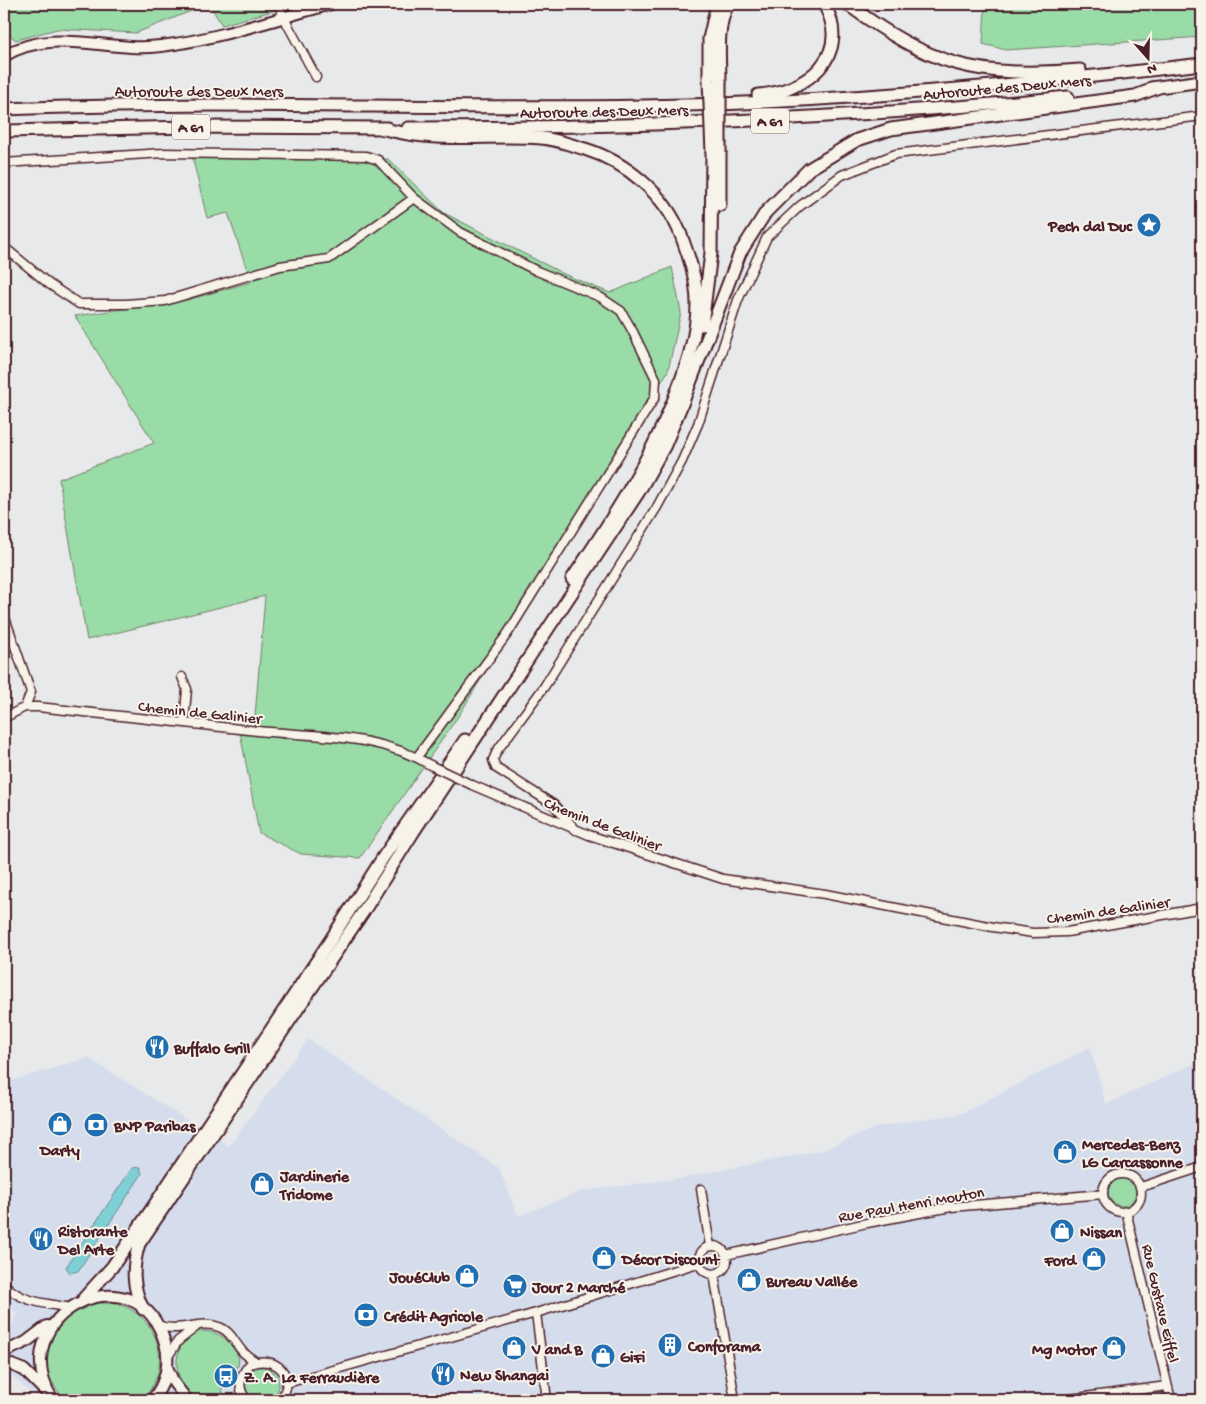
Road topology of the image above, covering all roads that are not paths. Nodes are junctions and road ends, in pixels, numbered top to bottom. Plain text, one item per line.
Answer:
1 (279, 4) edge
2 (330, 4) edge
3 (717, 4) edge
4 (728, 4) edge
5 (824, 4) edge
6 (847, 4) edge
7 (283, 16) junction
8 (4, 56) edge
9 (1202, 64) edge
10 (1109, 75) junction
11 (316, 77) dead end
12 (714, 81) junction
13 (1202, 81) edge
14 (1159, 87) junction
15 (722, 104) junction
16 (4, 109) edge
17 (1202, 116) edge
18 (379, 128) junction
19 (4, 131) edge
20 (716, 153) junction
21 (4, 163) edge
22 (414, 198) junction
23 (4, 247) edge
24 (698, 360) junction
25 (686, 368) junction
26 (4, 615) edge
27 (182, 677) dead end
28 (25, 707) junction
29 (4, 718) edge
30 (184, 723) junction
31 (417, 757) junction
32 (576, 830) junction
33 (1202, 908) edge
34 (1202, 1167) edge
35 (1141, 1187) junction
36 (701, 1189) dead end
37 (1103, 1194) junction
38 (1126, 1211) junction
39 (710, 1246) junction
40 (726, 1255) junction
41 (698, 1263) junction
42 (714, 1274) junction
43 (4, 1284) edge
44 (84, 1298) junction
45 (66, 1307) junction
46 (143, 1309) junction
47 (536, 1313) junction
48 (50, 1323) junction
49 (157, 1325) junction
50 (199, 1325) junction
51 (4, 1352) edge
52 (243, 1352) junction
53 (4, 1362) edge
54 (167, 1362) junction
55 (256, 1362) junction
56 (246, 1369) junction
57 (286, 1380) junction
58 (1167, 1386) junction
59 (50, 1396) edge
60 (152, 1400) edge
61 (187, 1400) edge
62 (247, 1400) edge
63 (280, 1400) edge
64 (547, 1400) edge
65 (735, 1400) edge
66 (1062, 1400) edge
67 (1170, 1400) edge

1 - 7 street
2 - 7 main road
3 - 12 highway
4 - 12 highway
5 - 15 highway
6 - 10 highway
7 - 8 main road
7 - 11 street
9 - 10 highway, Autoroute des Deux Mers / A 61
10 - 15 highway, Autoroute des Deux Mers / A 61
12 - 20 highway, bridge
13 - 14 highway, Autoroute des Deux Mers / A 61
14 - 18 highway, Autoroute des Deux Mers / A 61
14 - 24 highway
15 - 16 highway, Autoroute des Deux Mers / A 61
17 - 32 street
18 - 19 highway, Autoroute des Deux Mers / A 61
18 - 25 highway
20 - 24 highway
20 - 25 highway
21 - 22 street
22 - 23 street
22 - 31 street
24 - 46 highway
25 - 44 highway
26 - 28 street
27 - 30 street
28 - 29 street
28 - 30 street, Chemin de Galinier
30 - 31 street, Chemin de Galinier
31 - 32 street, Chemin de Galinier, bridge
32 - 33 street, Chemin de Galinier
34 - 35 street
35 - 37 street
35 - 38 street
36 - 39 street
37 - 38 street
37 - 40 street, Rue Paul Henri Mouton
38 - 58 street, Rue Gustave Eiffel
39 - 40 street
39 - 41 street
40 - 42 street
41 - 42 street
41 - 47 street
42 - 65 street
43 - 45 street
44 - 45 main road
44 - 46 main road
45 - 48 main road
46 - 49 main road
47 - 57 street
47 - 64 street
48 - 51 main road
48 - 59 main road
49 - 50 street
49 - 54 main road
50 - 52 street
50 - 54 street
52 - 55 street
52 - 56 street
53 - 59 main road
54 - 60 main road
54 - 61 main road
55 - 56 street
55 - 57 street
56 - 62 street
57 - 63 street
58 - 66 street
58 - 67 street, Rue Gustave Eiffel

